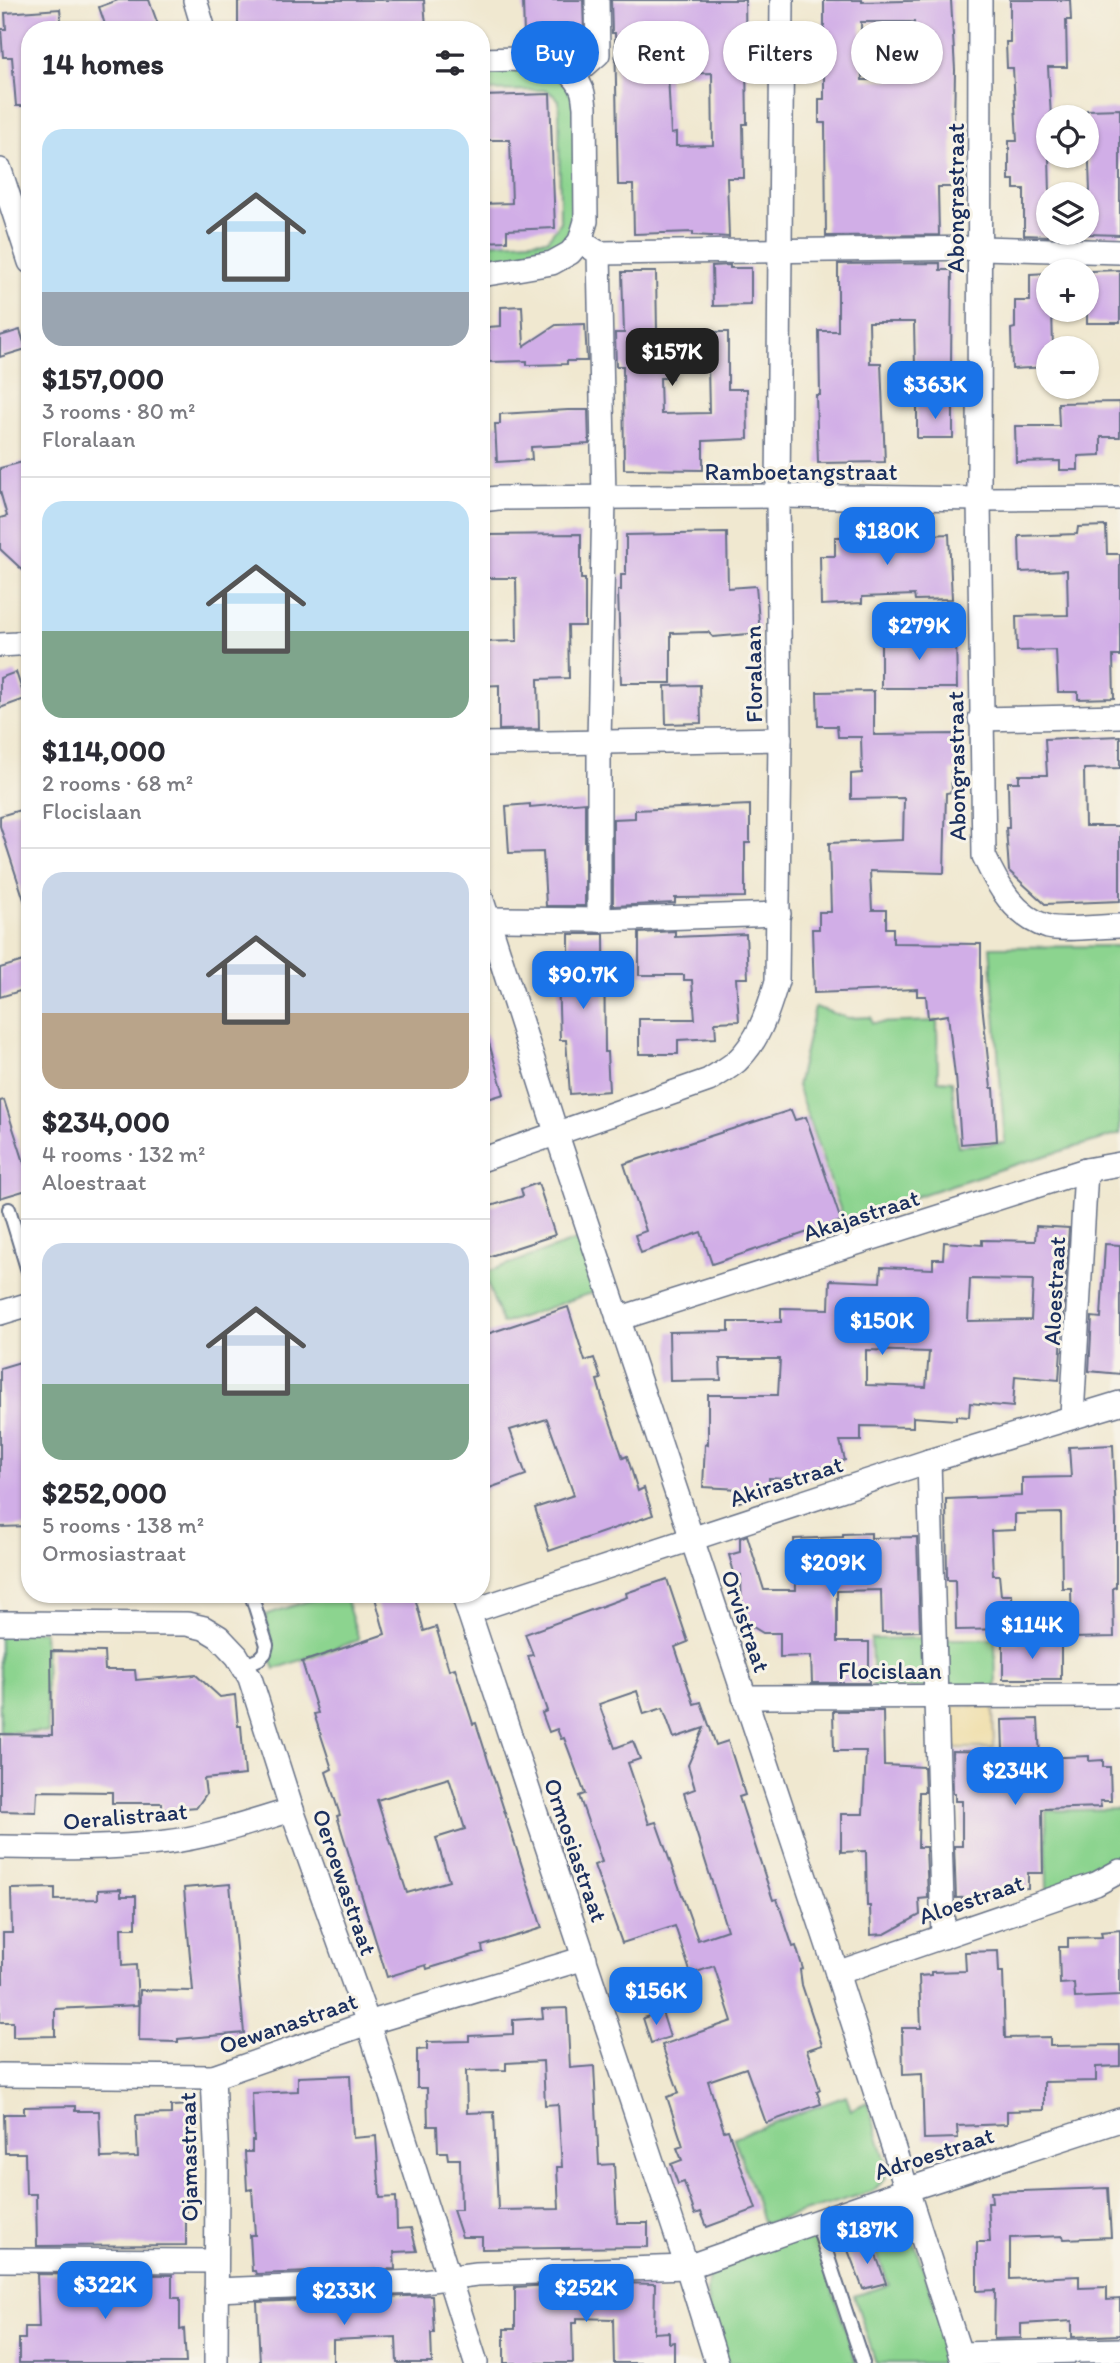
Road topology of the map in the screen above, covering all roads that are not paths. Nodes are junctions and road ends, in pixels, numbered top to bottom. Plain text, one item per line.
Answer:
1 (195, 0) edge
2 (597, 0) edge
3 (782, 0) edge
4 (980, 0) edge
5 (201, 21) edge
6 (597, 21) edge
7 (511, 59) edge
8 (490, 60) edge
9 (579, 84) edge
10 (0, 170) edge
11 (21, 234) edge
12 (589, 247) junction
13 (981, 248) junction
14 (780, 249) junction
15 (1120, 252) edge
16 (490, 273) edge
17 (778, 496) junction
18 (604, 498) junction
19 (1120, 498) edge
20 (490, 499) edge
21 (979, 499) junction
22 (21, 643) edge
23 (0, 645) edge
24 (1120, 716) edge
25 (980, 719) junction
26 (780, 739) junction
27 (599, 742) junction
28 (490, 744) edge
29 (779, 914) junction
30 (490, 919) edge
31 (599, 920) junction
32 (490, 922) edge
33 (1120, 926) edge
34 (557, 1135) junction
35 (490, 1157) edge
36 (1120, 1164) edge
37 (1086, 1170) junction
38 (9, 1209) dead end
39 (21, 1248) edge
40 (21, 1307) edge
41 (0, 1313) edge
42 (618, 1319) junction
43 (1120, 1403) edge
44 (1072, 1416) junction
45 (929, 1461) junction
46 (691, 1540) junction
47 (490, 1596) edge
48 (254, 1603) edge
49 (466, 1603) edge
50 (0, 1623) edge
51 (243, 1666) junction
52 (935, 1696) junction
53 (1120, 1696) edge
54 (744, 1697) junction
55 (292, 1810) junction
56 (0, 1847) edge
57 (1120, 1871) edge
58 (943, 1937) junction
59 (585, 1958) junction
60 (836, 1973) junction
61 (368, 2024) junction
62 (0, 2075) edge
63 (213, 2077) junction
64 (1120, 2120) edge
65 (906, 2190) junction
66 (816, 2221) junction
67 (0, 2260) edge
68 (215, 2261) junction
69 (687, 2267) junction
70 (450, 2278) junction
71 (216, 2290) junction
72 (1120, 2350) edge
73 (961, 2359) edge
74 (216, 2363) edge
75 (477, 2363) edge
76 (717, 2363) edge
77 (863, 2363) edge

1 - 5 street
2 - 6 street
3 - 14 street, Floralaan
4 - 13 street, Abongrastraat
7 - 8 street
9 - 12 street
10 - 11 street
12 - 14 street
12 - 16 street
12 - 18 street
13 - 14 street
13 - 15 street
13 - 21 street, Abongrastraat
14 - 17 street, Floralaan
17 - 18 street, Ramboetangstraat
17 - 21 street, Ramboetangstraat
17 - 26 street, Floralaan
18 - 20 street, Ramboetangstraat
18 - 27 street
19 - 21 street, Ramboetangstraat
21 - 25 street, Abongrastraat
22 - 23 street
24 - 25 street
25 - 33 street, Abongrastraat
26 - 27 street
26 - 29 street, Floralaan
27 - 28 street
27 - 31 street
29 - 31 street
29 - 34 street, Floralaan
30 - 31 street
32 - 34 street, Orvistraat
34 - 35 street, Floralaan
34 - 42 street, Orvistraat
36 - 37 street, Akajastraat
37 - 42 street, Akajastraat
37 - 44 street, Aloestraat
38 - 39 lane
40 - 41 street
42 - 46 street, Orvistraat
43 - 44 street, Akirastraat
44 - 45 street, Akirastraat
45 - 46 street, Akirastraat
45 - 52 street
46 - 47 street, Akirastraat
46 - 54 street, Orvistraat
48 - 51 lane
49 - 59 street, Ormosiastraat
50 - 51 street, Oeroewastraat
51 - 55 street, Oeroewastraat
52 - 53 street, Flocislaan
52 - 54 street, Flocislaan
52 - 58 street
54 - 60 street, Orvistraat
55 - 56 street, Oeralistraat
55 - 61 street, Oeroewastraat
57 - 58 street, Aloestraat
58 - 60 street, Aloestraat
59 - 61 street, Oewanastraat
59 - 69 street, Ormosiastraat
60 - 65 street, Orvistraat
61 - 63 street, Oewanastraat
61 - 70 street, Oeroewastraat
62 - 63 street, Oewanastraat
63 - 68 street, Ojamastraat
64 - 65 street, Adroestraat
65 - 66 street, Adroestraat
65 - 73 street, Orvistraat
66 - 69 street, Adroestraat
66 - 77 lane
67 - 68 street
68 - 71 street, Ojamastraat
69 - 70 street, Adroestraat
69 - 76 street, Ormosiastraat
70 - 71 street, Adroestraat
70 - 75 street, Oeroewastraat
71 - 74 street, Ojamastraat
72 - 73 street

